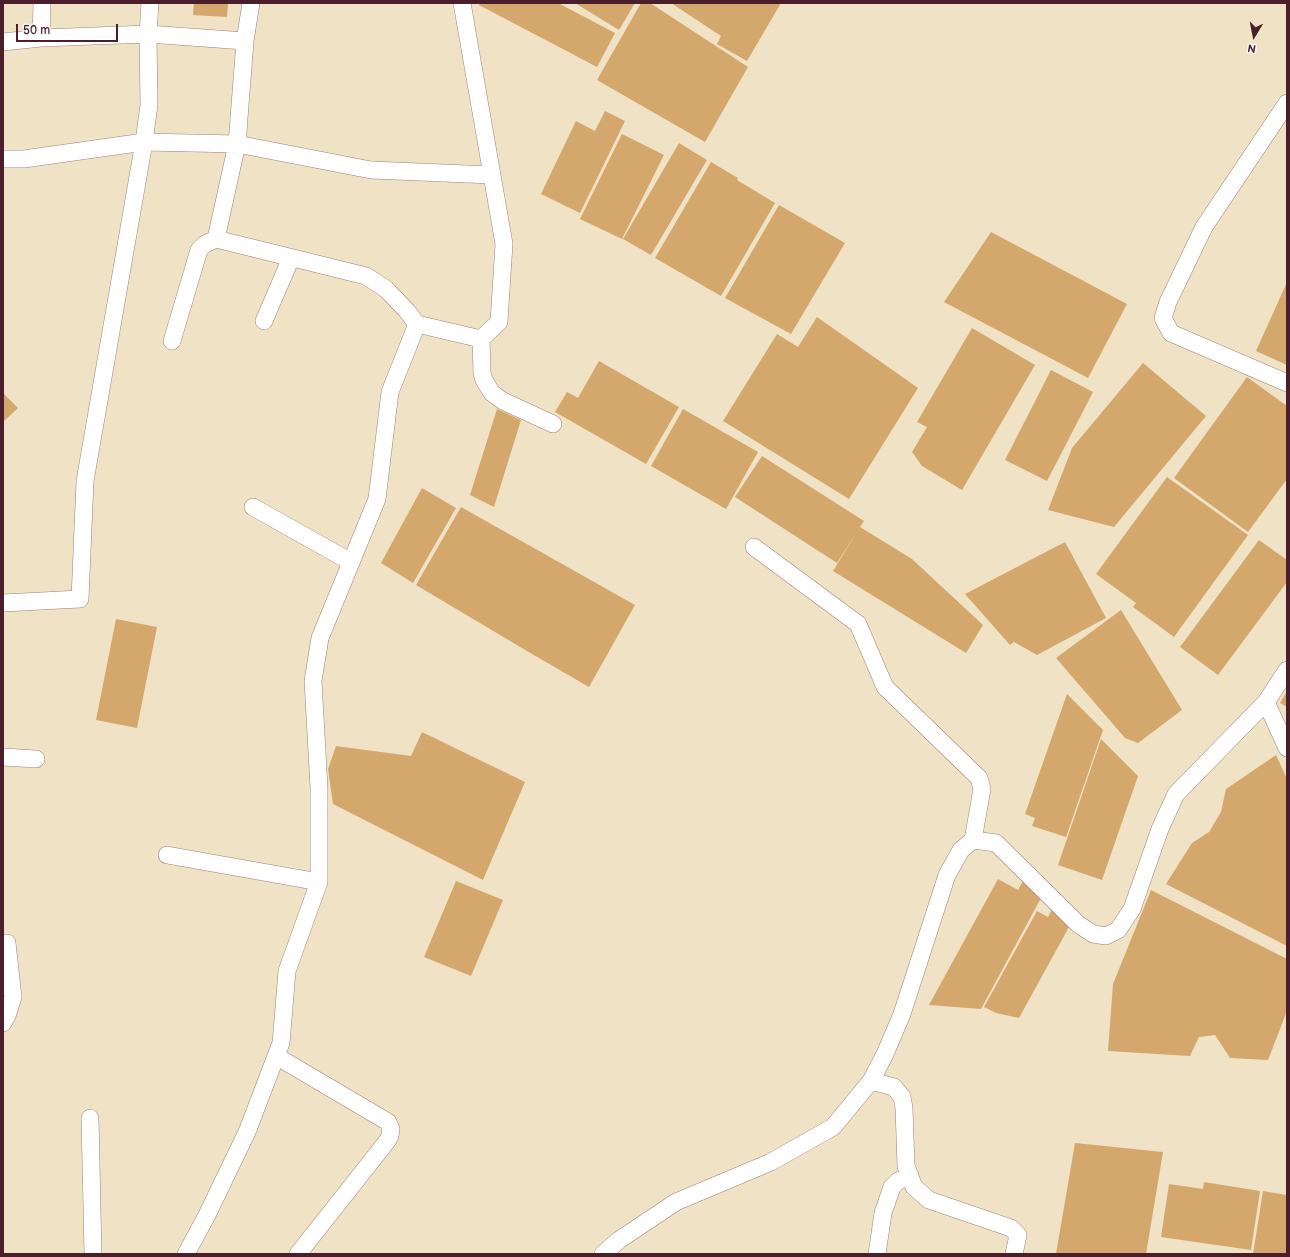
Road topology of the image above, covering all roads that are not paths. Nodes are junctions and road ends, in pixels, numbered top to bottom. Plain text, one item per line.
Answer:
1 (42, 3) edge
2 (150, 3) edge
3 (251, 3) edge
4 (462, 3) edge
5 (148, 34) junction
6 (41, 38) junction
7 (245, 41) junction
8 (3, 42) edge
9 (1287, 103) edge
10 (144, 142) junction
11 (237, 144) junction
12 (3, 159) edge
13 (492, 175) junction
14 (216, 239) junction
15 (291, 258) junction
16 (264, 321) dead end
17 (417, 324) junction
18 (481, 339) junction
19 (172, 341) dead end
20 (1287, 383) edge
21 (553, 424) dead end
22 (253, 507) dead end
23 (754, 548) dead end
24 (351, 562) junction
25 (3, 603) edge
26 (1287, 670) edge
27 (1266, 702) junction
28 (1287, 748) edge
29 (3, 757) edge
30 (36, 759) dead end
31 (974, 840) junction
32 (167, 855) dead end
33 (319, 882) junction
34 (7, 943) dead end
35 (3, 1022) edge
36 (276, 1056) junction
37 (871, 1081) junction
38 (90, 1118) dead end
39 (910, 1176) junction
40 (875, 1251) edge
41 (1015, 1251) edge
42 (93, 1254) edge
43 (186, 1254) edge
44 (298, 1254) edge
45 (603, 1254) edge

1 - 6 street
2 - 5 street
3 - 7 street
4 - 13 street
5 - 6 street
5 - 7 street
5 - 10 street
6 - 8 street
7 - 11 street
9 - 20 street
10 - 11 street
10 - 12 street
10 - 25 street
11 - 13 street
11 - 14 street
13 - 18 street
14 - 15 street
14 - 19 street
15 - 16 street
15 - 17 street
17 - 18 street
17 - 24 street
18 - 21 street
22 - 24 street
23 - 31 street
24 - 33 street
26 - 27 street
27 - 28 street
27 - 31 street
29 - 30 street
31 - 37 street
32 - 33 street
33 - 36 street
34 - 35 street
36 - 43 street
36 - 44 street
37 - 39 street
37 - 45 street
38 - 42 street
39 - 40 street
39 - 41 street

